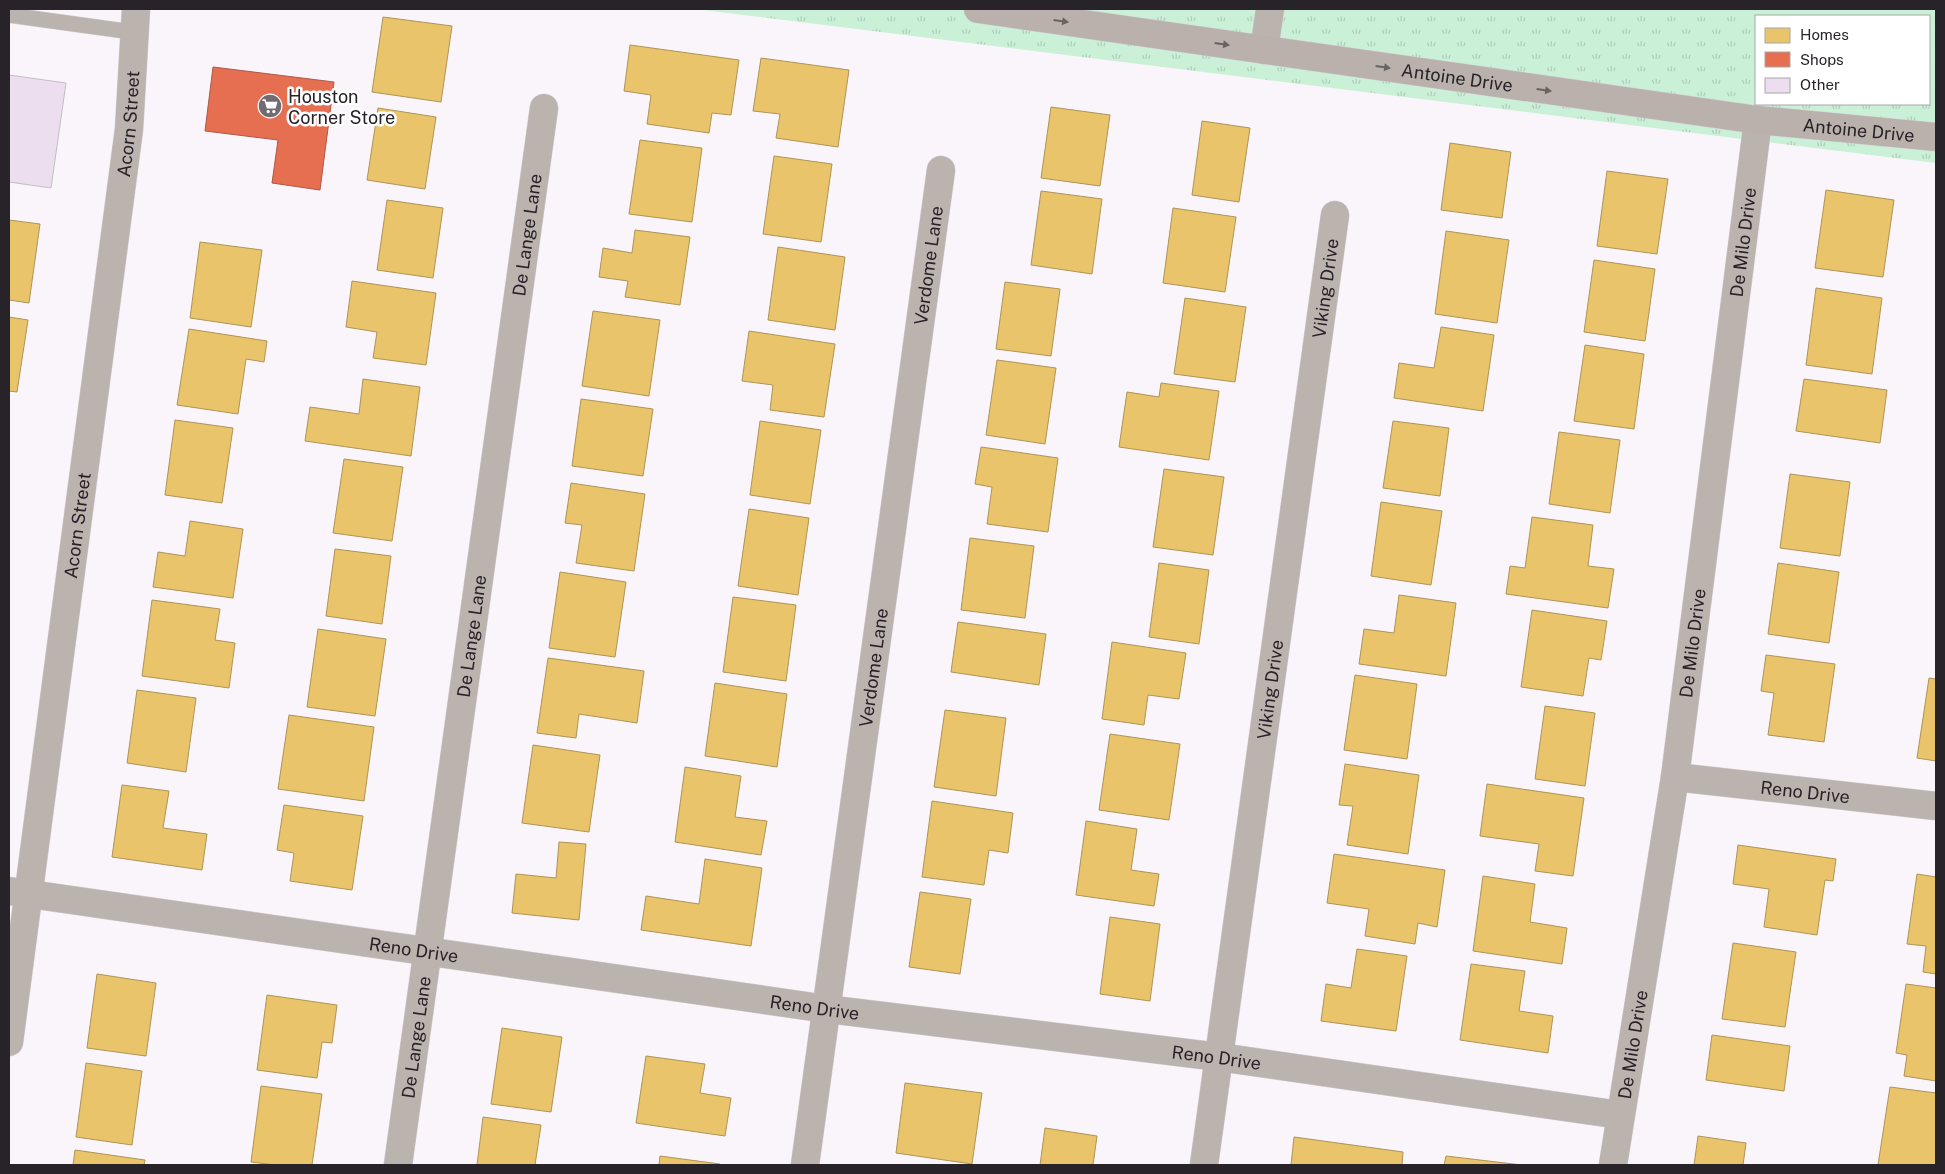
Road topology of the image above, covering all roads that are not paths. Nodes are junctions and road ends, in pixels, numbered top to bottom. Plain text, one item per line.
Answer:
1 (978, 9) edge
2 (1270, 9) edge
3 (9, 15) edge
4 (134, 20) edge
5 (1264, 50) junction
6 (544, 108) dead end
7 (1758, 120) junction
8 (1936, 137) edge
9 (941, 170) dead end
10 (1335, 215) dead end
11 (1675, 777) junction
12 (1936, 806) edge
13 (19, 892) edge
14 (427, 952) junction
15 (827, 1009) junction
16 (9, 1042) edge
17 (1219, 1057) junction
18 (1620, 1115) junction
19 (398, 1165) edge
20 (805, 1165) edge
21 (1204, 1165) edge
22 (1613, 1165) edge

1 -> 5 main road, Antoine Drive
2 - 5 street
3 - 4 lane
4 - 13 street, Acorn Street
5 -> 7 main road, Antoine Drive
6 - 14 street, De Lange Lane
7 - 8 main road, Antoine Drive
7 - 11 street, De Milo Drive
9 - 15 street, Verdome Lane
10 - 17 street, Viking Drive
11 - 12 street, Reno Drive
11 - 18 street, De Milo Drive
13 - 14 street, Reno Drive
13 - 16 street, Acorn Street
14 - 15 street, Reno Drive
14 - 19 street, De Lange Lane
15 - 17 street, Reno Drive
15 - 20 street, Verdome Lane
17 - 18 street, Reno Drive
17 - 21 street, Viking Drive
18 - 22 street, De Milo Drive

